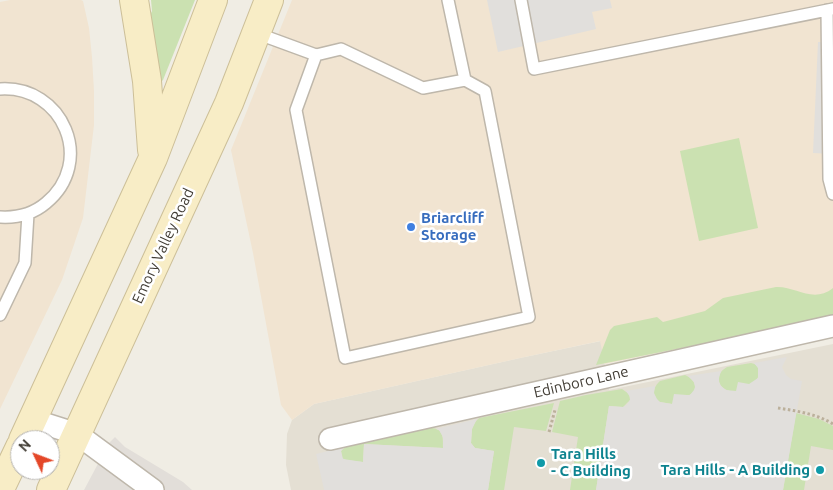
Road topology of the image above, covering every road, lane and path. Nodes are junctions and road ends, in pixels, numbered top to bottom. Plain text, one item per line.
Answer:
1 (134, 0) edge
2 (213, 0) edge
3 (269, 0) edge
4 (448, 0) edge
5 (520, 0) edge
6 (830, 9) edge
7 (256, 34) junction
8 (316, 55) junction
9 (465, 80) junction
10 (0, 89) edge
11 (153, 158) junction
12 (833, 194) edge
13 (28, 214) junction
14 (0, 217) edge
15 (0, 315) edge
16 (833, 326) edge
17 (557, 402) dead end
18 (778, 408) dead end
19 (833, 424) edge
20 (28, 430) edge
21 (549, 432) dead end
22 (60, 433) edge
23 (77, 434) junction
24 (330, 439) dead end
25 (10, 468) edge
26 (0, 489) edge
27 (51, 490) edge
28 (153, 490) edge

1 - 11 main road
2 - 11 main road
3 - 7 main road, Emory Valley Road
4 - 9 lane
5 - 6 lane
6 - 12 lane
7 - 8 lane
7 - 23 main road, Emory Valley Road
8 - 9 lane
8 - 9 lane
10 - 13 lane
11 - 20 main road
13 - 14 lane
13 - 15 lane
16 - 24 street, Edinboro Lane
17 - 21 path
18 - 19 path
22 - 23 street
23 - 27 main road, Emory Valley Road
23 - 28 street
25 - 26 main road

